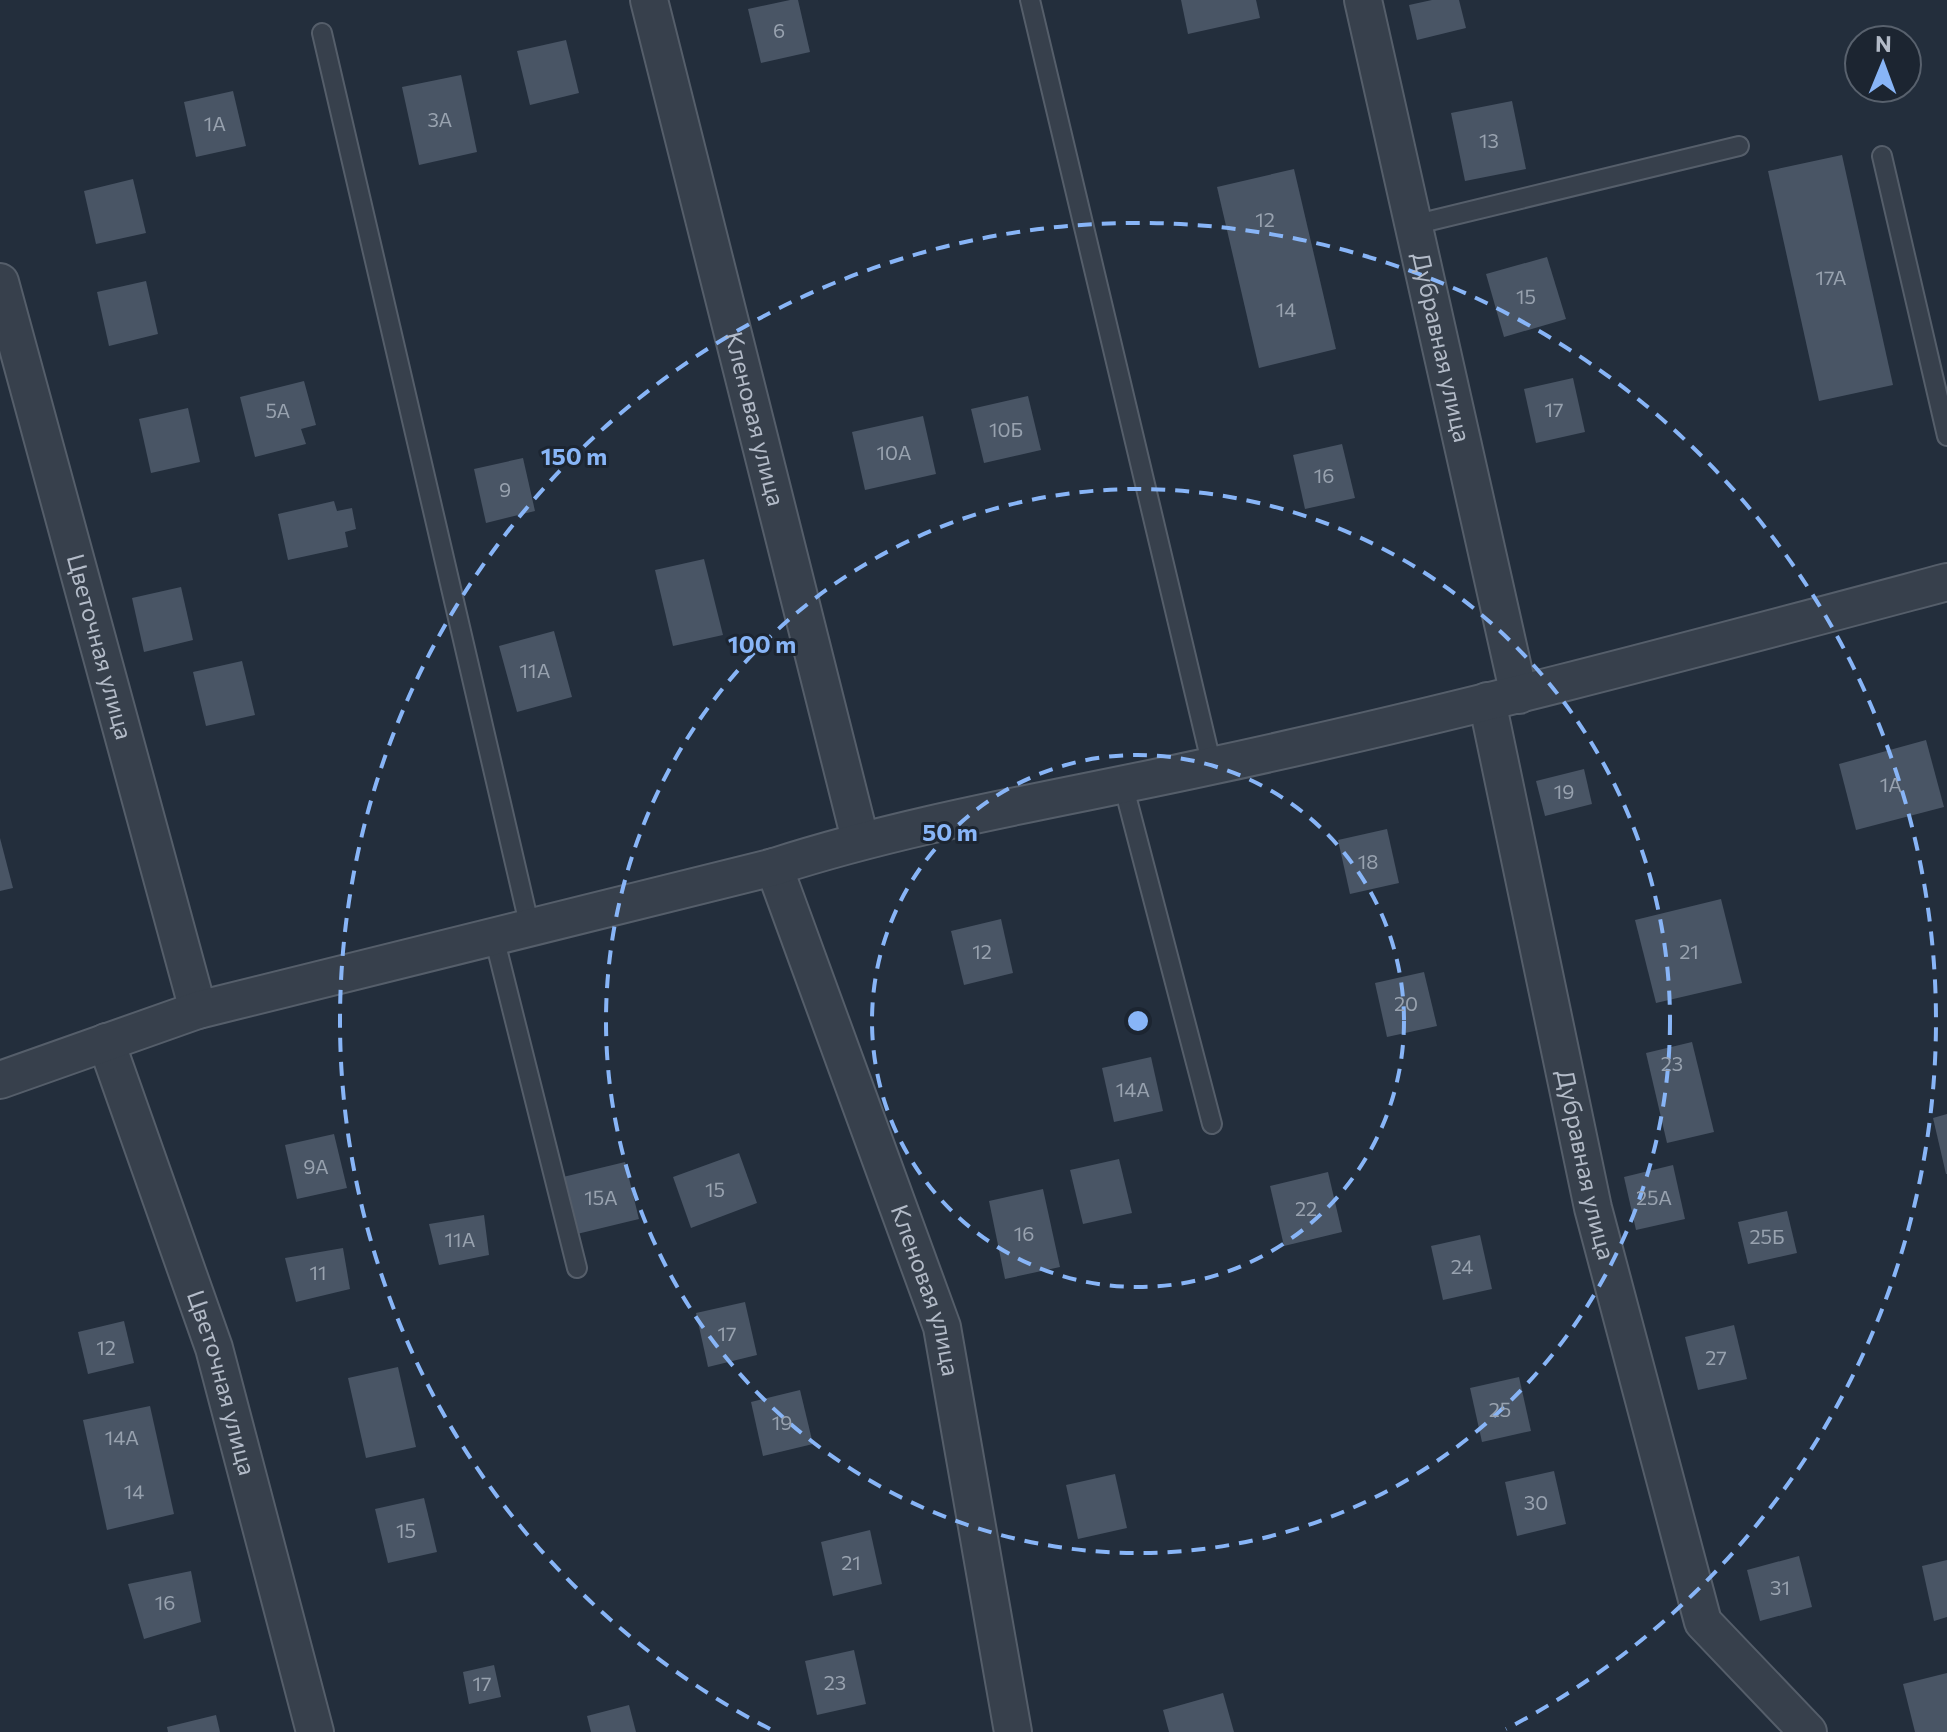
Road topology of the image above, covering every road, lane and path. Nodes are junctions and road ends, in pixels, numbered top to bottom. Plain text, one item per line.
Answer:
1 (649, 0) edge
2 (1030, 0) edge
3 (1363, 0) edge
4 (322, 33) dead end
5 (1739, 146) dead end
6 (1882, 156) dead end
7 (1413, 225) junction
8 (0, 282) edge
9 (1947, 436) edge
10 (1947, 582) edge
11 (1503, 698) junction
12 (1212, 766) junction
13 (1123, 784) junction
14 (860, 839) junction
15 (774, 867) junction
16 (530, 928) junction
17 (494, 937) junction
18 (198, 1010) junction
19 (106, 1042) junction
20 (0, 1080) edge
21 (1212, 1124) dead end
22 (577, 1268) dead end
23 (315, 1732) edge
24 (1013, 1732) edge
25 (1808, 1732) edge

1 - 14 street, Кленовая улица
2 - 12 lane
3 - 7 street, Дубравная улица
4 - 16 lane
5 - 7 lane
6 - 9 lane
7 - 11 street, Дубравная улица
8 - 18 street, Цветочная улица
10 - 11 street
11 - 12 street
11 - 25 street, Дубравная улица
12 - 13 street
13 - 14 street
13 - 21 lane
14 - 15 street
15 - 16 street
15 - 24 street, Кленовая улица
16 - 17 street
17 - 18 street
17 - 22 lane
18 - 19 street
19 - 20 street
19 - 23 street, Цветочная улица

